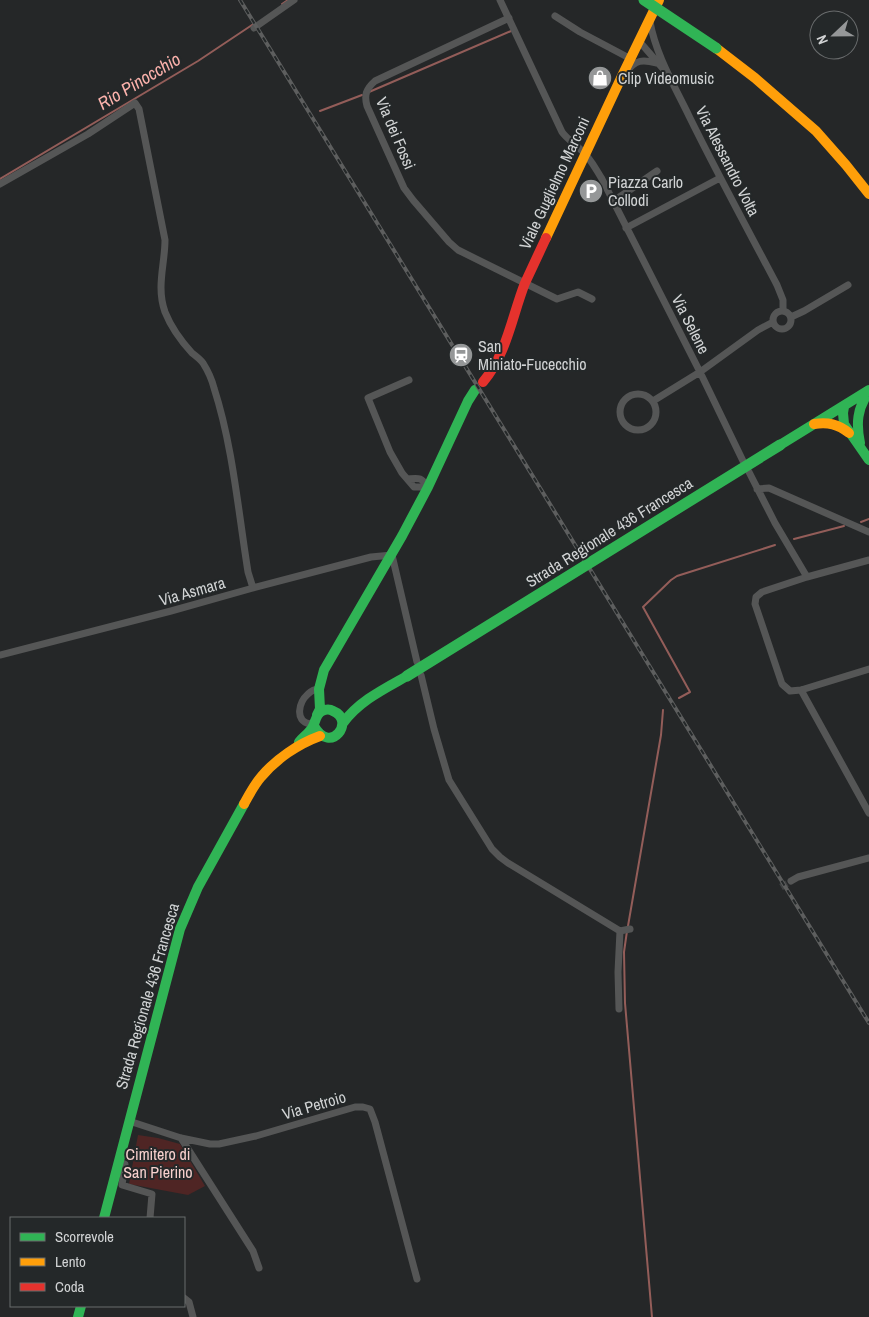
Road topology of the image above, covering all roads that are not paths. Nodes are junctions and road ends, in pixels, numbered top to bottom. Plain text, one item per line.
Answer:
1 (294, 0) edge
2 (500, 0) edge
3 (644, 0) edge
4 (659, 0) edge
5 (555, 16) dead end
6 (509, 18) junction
7 (650, 22) junction
8 (254, 28) dead end
9 (639, 41) junction
10 (717, 45) junction
11 (658, 51) junction
12 (631, 58) junction
13 (657, 63) junction
14 (670, 77) junction
15 (621, 78) junction
16 (586, 154) junction
17 (657, 171) dead end
18 (720, 178) junction
19 (869, 182) edge
20 (0, 184) edge
21 (869, 194) edge
22 (613, 201) junction
23 (626, 228) junction
24 (525, 284) junction
25 (848, 285) dead end
26 (592, 300) dead end
27 (783, 311) junction
28 (791, 317) junction
29 (772, 322) junction
30 (700, 372) junction
31 (409, 380) dead end
32 (869, 391) edge
33 (653, 401) junction
34 (845, 406) junction
35 (856, 421) junction
36 (814, 424) junction
37 (849, 433) junction
38 (860, 448) junction
39 (869, 460) edge
40 (743, 461) dead end
41 (438, 466) junction
42 (749, 472) dead end
43 (418, 478) junction
44 (408, 479) junction
45 (414, 487) junction
46 (758, 489) junction
47 (426, 492) junction
48 (869, 532) edge
49 (392, 555) junction
50 (869, 560) edge
51 (807, 578) junction
52 (253, 588) junction
53 (0, 655) edge
54 (417, 662) dead end
55 (869, 669) edge
56 (421, 675) dead end
57 (319, 690) junction
58 (801, 690) junction
59 (365, 701) junction
60 (334, 711) junction
61 (343, 723) junction
62 (317, 724) junction
63 (869, 813) edge
64 (869, 858) edge
65 (791, 881) tunnel mouth
66 (620, 1009) dead end
67 (130, 1121) junction
68 (181, 1138) junction
69 (118, 1162) junction
70 (104, 1217) edge
71 (150, 1217) edge
72 (259, 1268) dead end
73 (417, 1279) dead end
74 (185, 1299) edge
75 (193, 1317) edge

1 - 8 street
2 - 6 street, Via Selene
3 - 10 main road, bridge
4 - 7 main road, Viale Guglielmo Marconi
4 - 10 main road
5 - 12 street
6 - 16 street, Via Selene
6 - 24 street, Via dei Fossi
7 - 9 main road, Viale Guglielmo Marconi
7 - 11 street, Via Alessandro Volta
9 - 11 street
9 - 12 main road, Viale Guglielmo Marconi
9 - 13 street
10 - 19 main road
10 - 21 main road
11 - 14 street, Via Alessandro Volta
12 - 15 main road, Viale Guglielmo Marconi
13 - 14 street
13 - 15 street
14 - 18 street, Via Alessandro Volta
15 - 16 main road, Viale Guglielmo Marconi
16 - 22 street, Via Selene
16 - 24 main road, Viale Guglielmo Marconi
17 - 22 street
18 - 23 street
18 - 27 street, Via Alessandro Volta
20 - 52 street
22 - 23 street, Via Selene
23 - 30 street, Via Selene
24 - 26 street, Via dei Fossi
24 - 41 main road, Viale Guglielmo Marconi
25 - 28 street
27 - 28 street
27 - 29 street
28 - 29 street
29 - 30 street
30 - 33 street
30 - 40 street, Via Selene
31 - 44 street
32 - 34 main road, Strada Regionale 436 Francesca
32 - 35 main road
33 - 33 street
34 - 35 main road
34 - 36 main road, Strada Regionale 436 Francesca
34 - 37 main road
35 - 38 main road
36 - 37 main road
36 - 59 main road, Strada Regionale 436 Francesca, bridge
37 - 38 main road
38 - 39 main road
41 - 43 street
41 - 47 main road, Viale Guglielmo Marconi
42 - 46 street
43 - 44 street
43 - 47 street
44 - 45 street
45 - 47 street
45 - 47 street
46 - 48 street
46 - 51 street
47 - 49 main road, Viale Guglielmo Marconi
49 - 52 street, Via Asmara
49 - 54 street
49 - 57 main road, Viale Guglielmo Marconi
50 - 51 street
51 - 58 street
52 - 53 street, Via Asmara
55 - 58 street
56 - 66 street
57 - 60 main road
57 - 62 main road, Viale Guglielmo Marconi
57 - 62 street, Viale Guglielmo Marconi
58 - 63 street
59 - 60 main road, Strada Regionale 436 Francesca
59 - 61 main road, Strada Regionale 436 Francesca
60 - 61 main road
60 - 62 main road, Strada Regionale 436 Francesca
61 - 62 main road, Strada Regionale 436 Francesca
62 - 67 main road, Strada Regionale 436 Francesca
64 - 65 street
67 - 68 street, Via Petroio
67 - 69 main road, Strada Regionale 436 Francesca
68 - 72 street
68 - 73 street, Via Petroio
69 - 70 main road, Strada Regionale 436 Francesca
69 - 71 street
74 - 75 street

